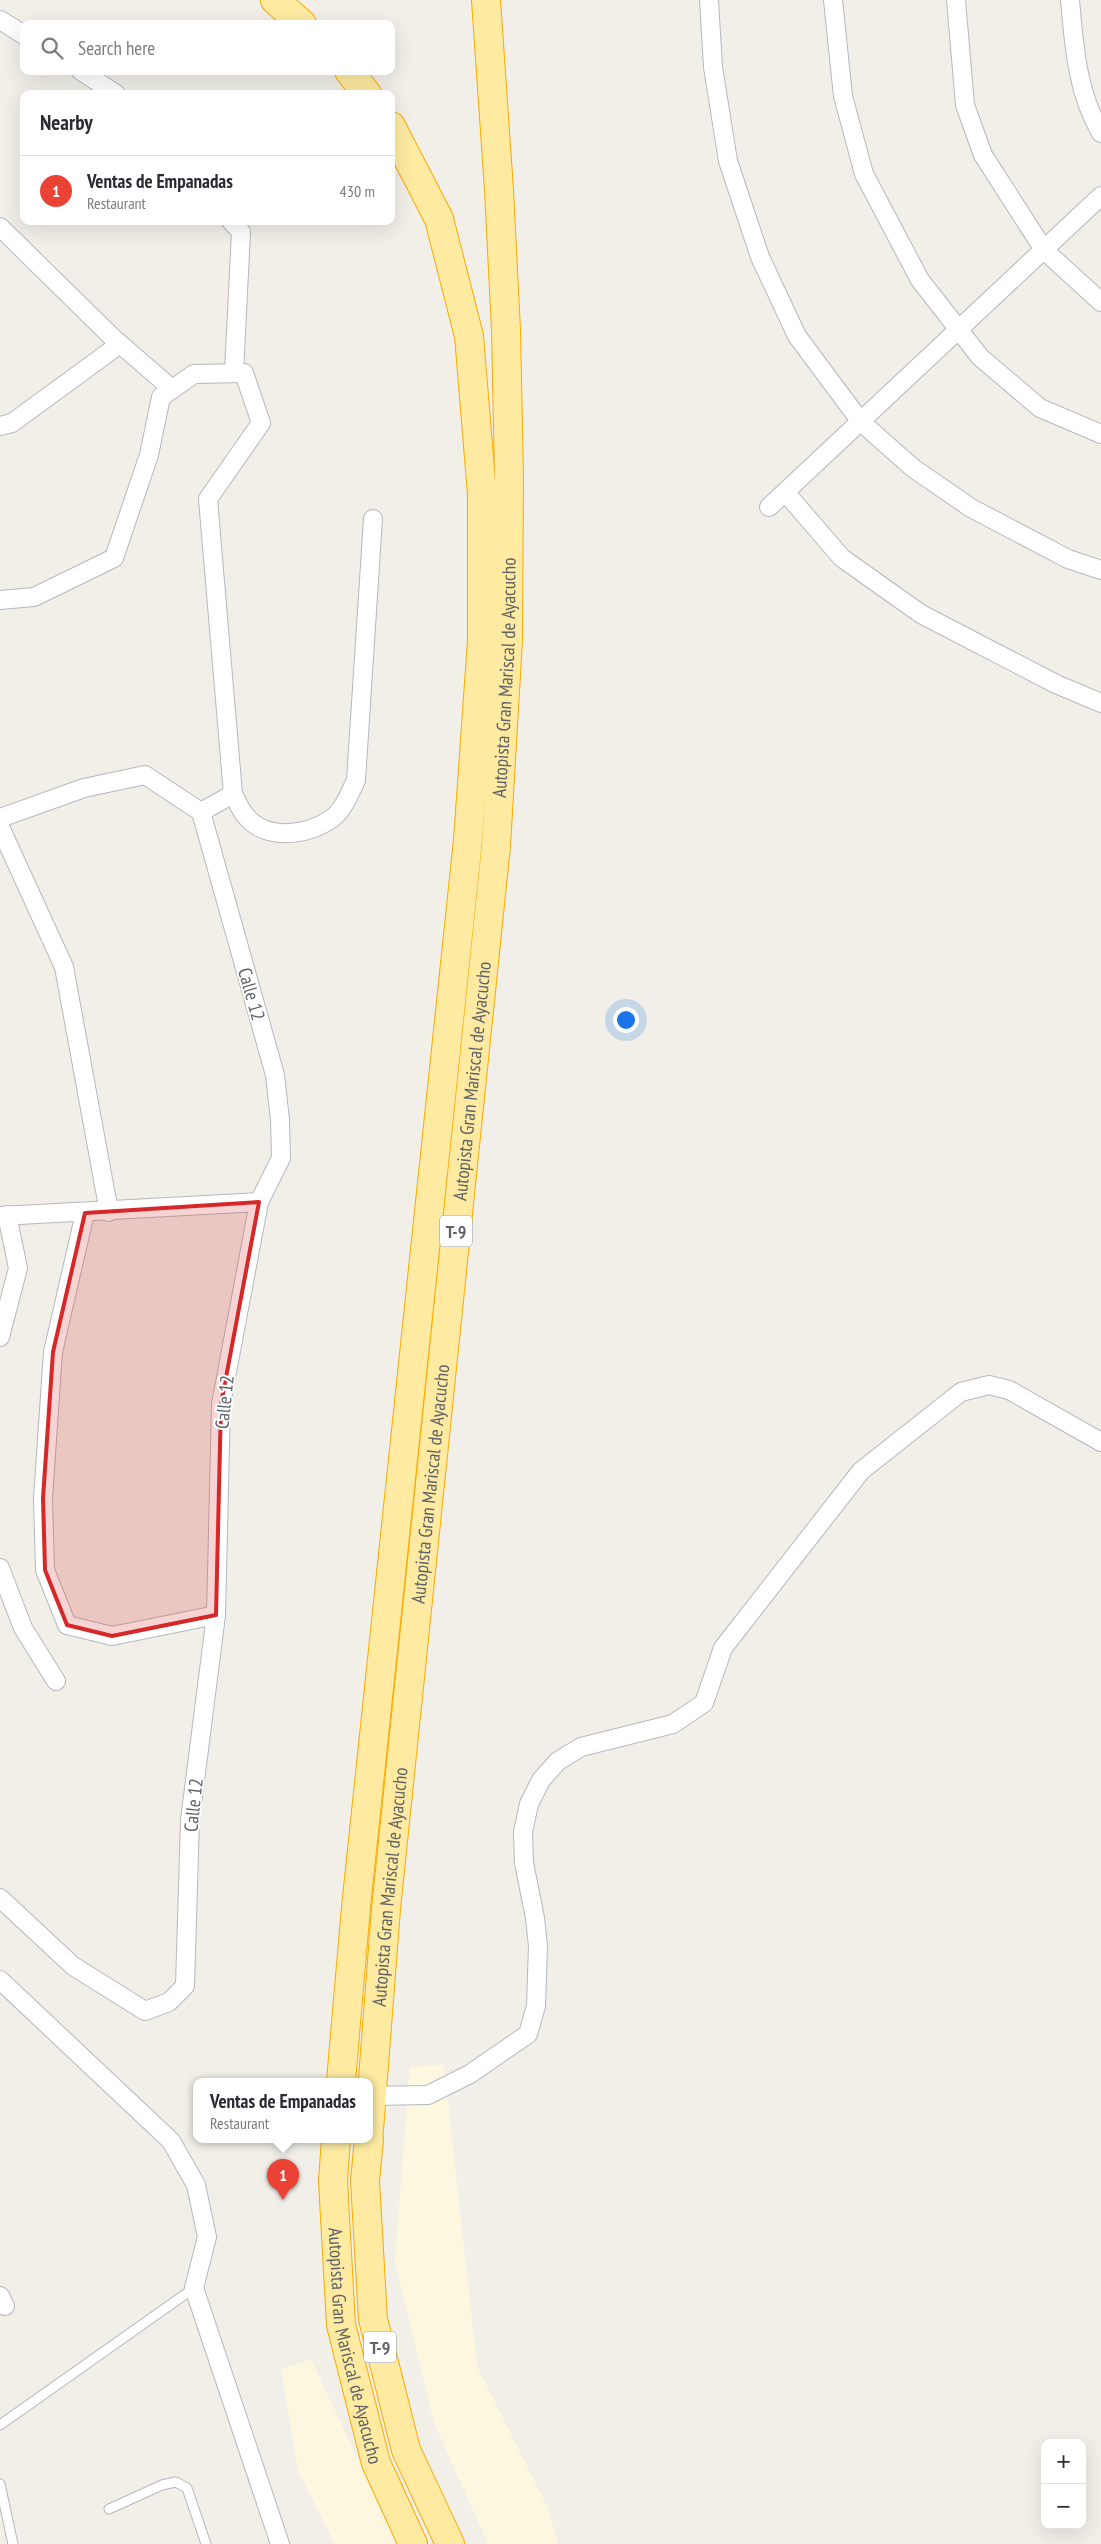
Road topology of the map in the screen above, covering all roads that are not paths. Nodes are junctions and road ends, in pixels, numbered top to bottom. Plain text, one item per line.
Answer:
1 (274, 0) edge
2 (486, 0) edge
3 (709, 0) edge
4 (833, 0) edge
5 (956, 0) edge
6 (1070, 0) edge
7 (0, 20) edge
8 (297, 20) edge
9 (20, 32) edge
10 (86, 75) edge
11 (353, 75) edge
12 (110, 90) edge
13 (365, 90) edge
14 (1101, 133) edge
15 (395, 134) edge
16 (1101, 196) edge
17 (235, 225) edge
18 (0, 227) edge
19 (1044, 250) junction
20 (1101, 302) edge
21 (959, 330) junction
22 (120, 344) junction
23 (234, 373) junction
24 (172, 390) junction
25 (861, 422) junction
26 (0, 426) edge
27 (1101, 434) edge
28 (785, 492) junction
29 (769, 507) dead end
30 (373, 519) dead end
31 (1101, 570) edge
32 (0, 600) edge
33 (1101, 703) edge
34 (233, 794) junction
35 (201, 812) junction
36 (0, 818) edge
37 (0, 827) edge
38 (259, 1202) junction
39 (109, 1212) junction
40 (85, 1213) junction
41 (3, 1216) edge
42 (0, 1336) edge
43 (1101, 1442) edge
44 (0, 1568) edge
45 (216, 1615) junction
46 (56, 1681) dead end
47 (0, 1898) edge
48 (0, 1980) edge
49 (341, 2078) edge
50 (373, 2083) edge
51 (373, 2096) edge
52 (336, 2143) edge
53 (368, 2143) edge
54 (194, 2288) junction
55 (0, 2425) edge
56 (0, 2484) edge
57 (109, 2509) dead end
58 (13, 2544) edge
59 (206, 2544) edge
60 (280, 2544) edge
61 (413, 2544) edge
62 (450, 2544) edge

1 - 8 highway
2 - 50 highway, Autopista Gran Mariscal de Ayacucho / T-9
3 - 25 street
4 - 21 street
5 - 19 street
6 - 14 street
7 - 9 street
10 - 12 street
11 - 13 highway
15 - 49 highway, Autopista Gran Mariscal de Ayacucho / T-9
16 - 19 street
17 - 23 street
18 - 22 street
19 - 20 street
19 - 21 street
21 - 25 street
21 - 27 street
22 - 24 street
22 - 26 street
23 - 24 street
23 - 34 street
24 - 32 street
25 - 28 street
25 - 31 street
28 - 29 street
28 - 33 street
30 - 34 street
34 - 35 street
35 - 36 street
35 - 38 street, Calle 12
37 - 39 street
38 - 39 street
38 - 45 street, Calle 12
39 - 40 street
40 - 41 street
40 - 45 street
41 - 42 street
43 - 51 street
44 - 46 street
45 - 47 street, Calle 12
48 - 54 street
52 - 61 highway, Autopista Gran Mariscal de Ayacucho / T-9
53 - 62 highway, Autopista Gran Mariscal de Ayacucho / T-9
54 - 55 lane
54 - 60 street
56 - 58 lane
57 - 59 lane

